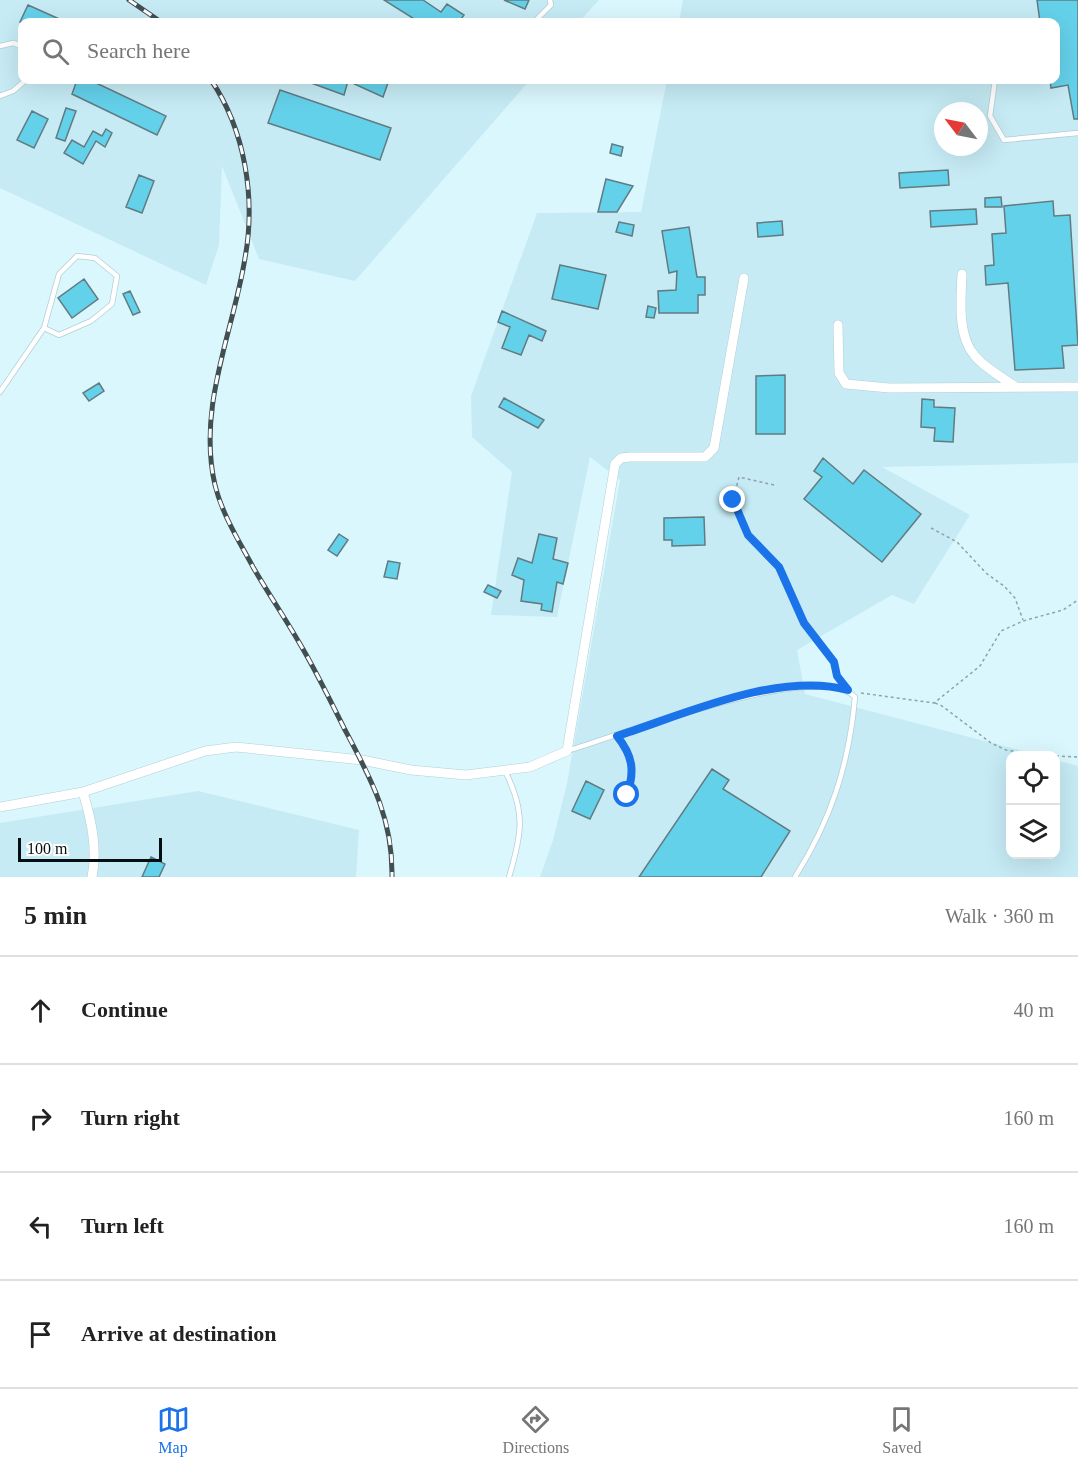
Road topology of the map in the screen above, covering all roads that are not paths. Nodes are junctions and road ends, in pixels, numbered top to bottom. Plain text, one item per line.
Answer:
1 (550, 0) edge
2 (538, 18) edge
3 (18, 45) edge
4 (0, 46) edge
5 (22, 84) edge
6 (994, 84) edge
7 (0, 96) edge
8 (1078, 133) edge
9 (962, 274) dead end
10 (744, 278) dead end
11 (838, 325) dead end
12 (44, 328) junction
13 (1016, 387) junction
14 (1078, 387) edge
15 (0, 392) edge
16 (567, 751) junction
17 (505, 771) junction
18 (83, 792) junction
19 (0, 807) edge
20 (92, 877) edge
21 (509, 877) edge
22 (795, 877) edge

1 - 2 lane
3 - 4 lane
5 - 7 lane
6 - 8 lane
9 - 13 street
10 - 16 street
11 - 13 street
12 - 12 lane
12 - 15 lane
13 - 14 street
16 - 17 street
16 - 22 lane
17 - 18 street
17 - 21 lane
18 - 19 street
18 - 20 street

